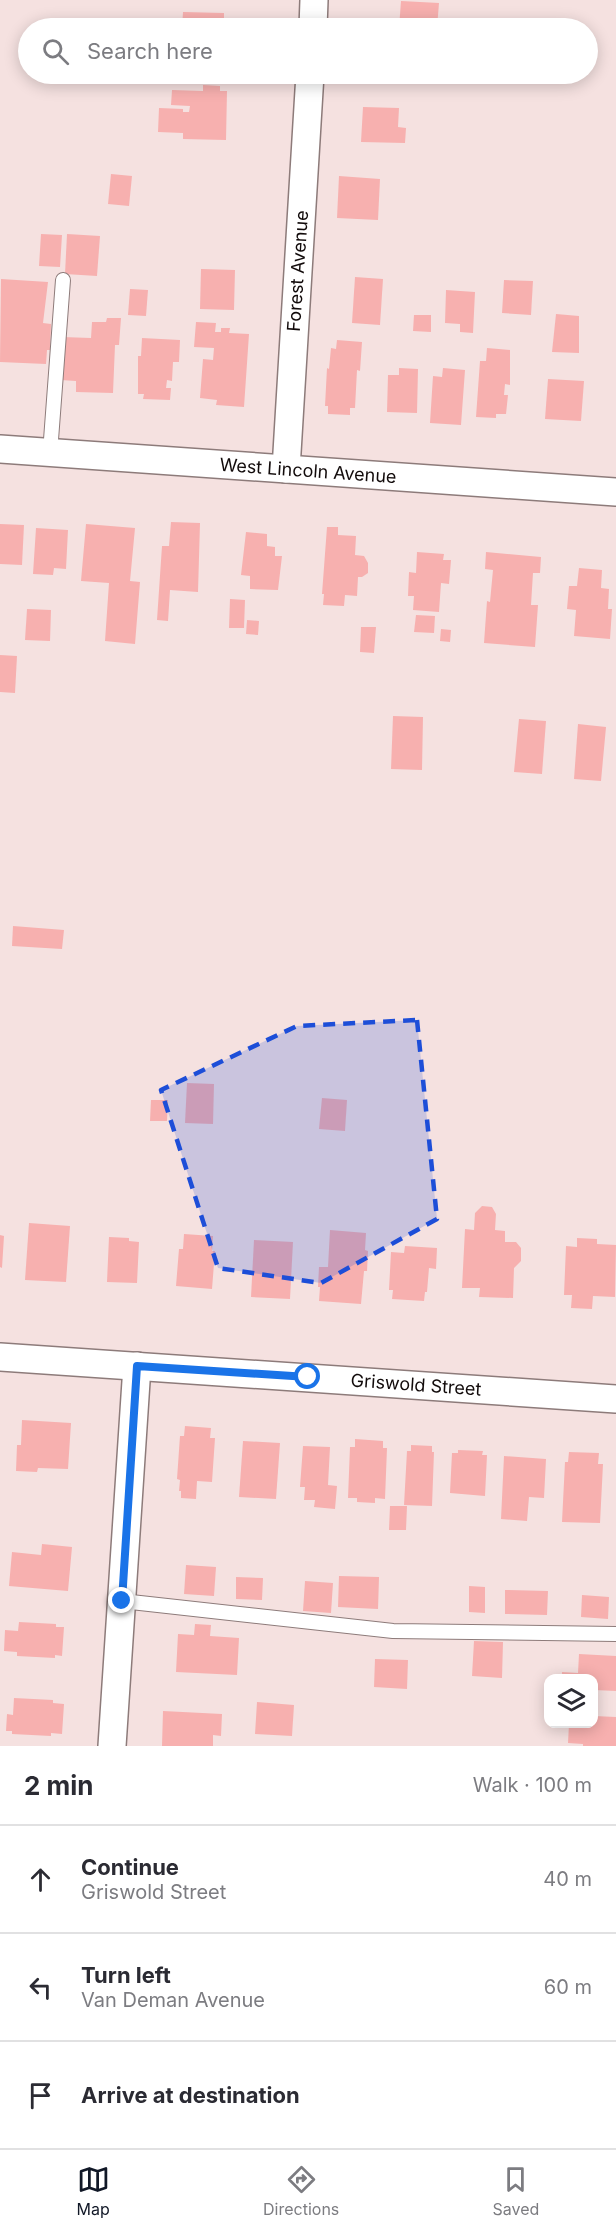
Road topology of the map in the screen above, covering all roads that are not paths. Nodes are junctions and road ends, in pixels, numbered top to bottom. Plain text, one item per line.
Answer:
1 (315, 0) edge
2 (314, 18) edge
3 (309, 84) edge
4 (63, 279) dead end
5 (0, 449) edge
6 (50, 453) junction
7 (286, 469) junction
8 (616, 492) edge
9 (0, 1357) edge
10 (137, 1366) junction
11 (616, 1399) edge
12 (122, 1601) junction
13 (616, 1634) edge
14 (112, 1746) edge

1 - 2 street
3 - 7 street, Forest Avenue
4 - 6 lane
5 - 6 street, West Lincoln Avenue
6 - 7 street, West Lincoln Avenue
7 - 8 street, West Lincoln Avenue
9 - 10 street, Griswold Street
10 - 11 street, Griswold Street
10 - 12 street
12 - 13 lane
12 - 14 street

